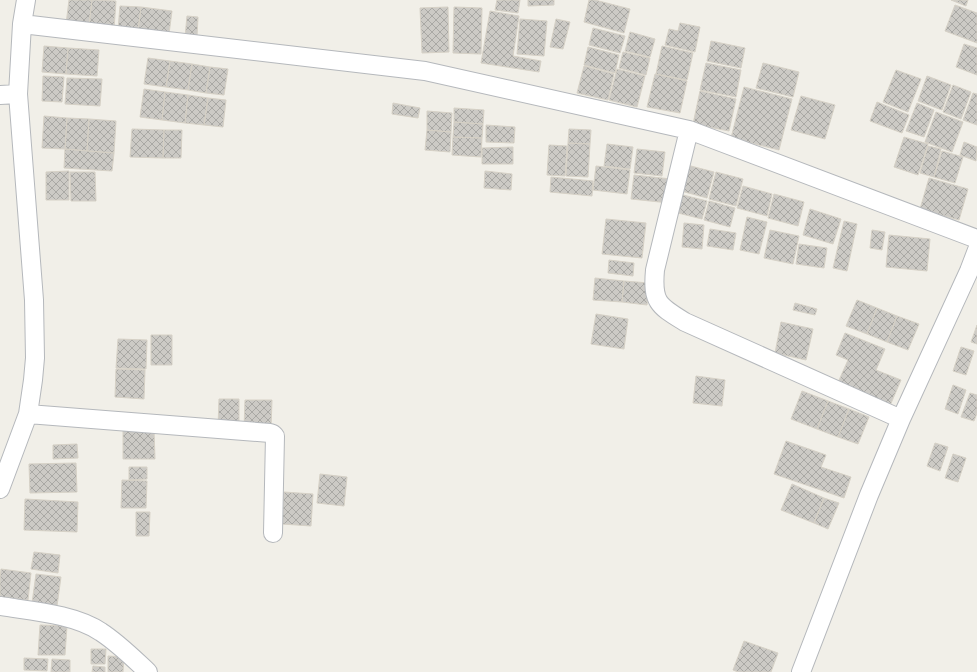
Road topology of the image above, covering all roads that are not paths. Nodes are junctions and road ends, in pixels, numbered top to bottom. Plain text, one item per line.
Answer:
1 (26, 0) edge
2 (22, 24) junction
3 (18, 94) junction
4 (0, 95) edge
5 (689, 130) junction
6 (977, 239) edge
7 (977, 250) edge
8 (28, 414) junction
9 (901, 419) junction
10 (0, 489) edge
11 (273, 533) dead end
12 (0, 606) edge
13 (148, 672) edge
14 (801, 672) edge

1 - 2 street
2 - 3 street
2 - 5 street
3 - 4 street
3 - 8 street
5 - 6 street
5 - 9 street
7 - 9 street
8 - 10 street
8 - 11 street
9 - 14 street
12 - 13 street

